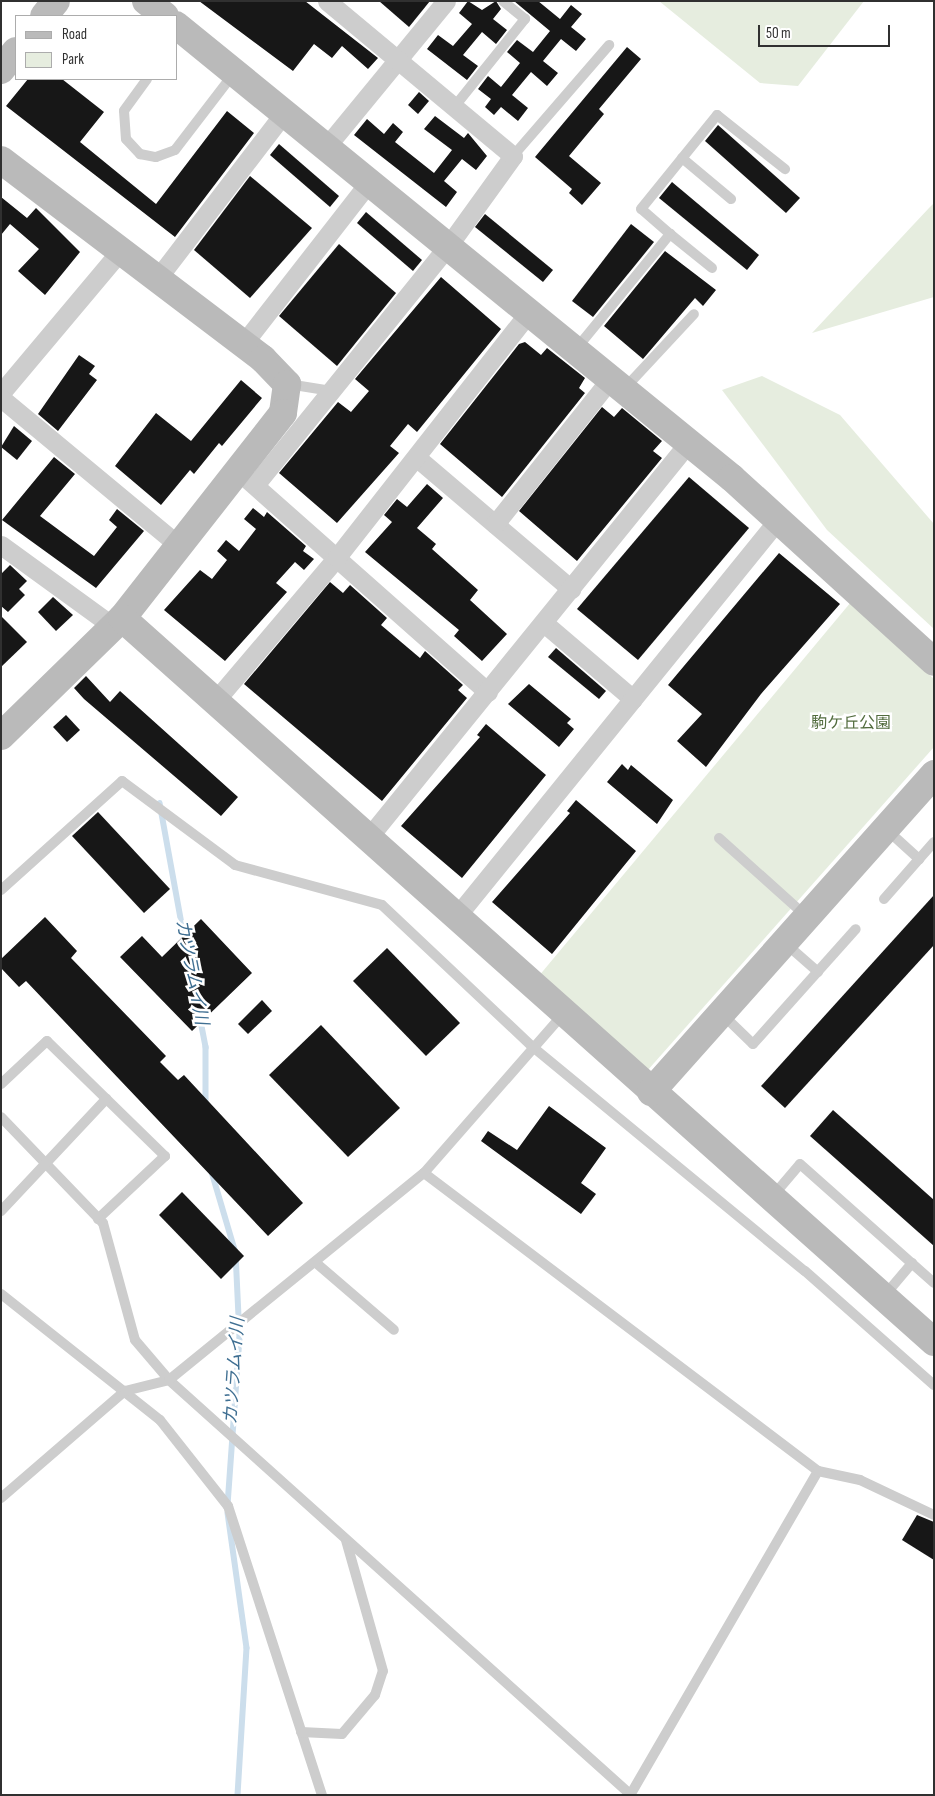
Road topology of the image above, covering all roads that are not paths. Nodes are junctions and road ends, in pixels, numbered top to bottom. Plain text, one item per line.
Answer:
1 (56, 1) edge
2 (146, 1) edge
3 (327, 1) edge
4 (446, 1) edge
5 (503, 1) edge
6 (45, 15) edge
7 (161, 15) edge
8 (178, 30) edge
9 (609, 45) dead end
10 (15, 52) edge
11 (398, 59) junction
12 (1, 70) edge
13 (234, 72) junction
14 (146, 80) edge
15 (455, 106) junction
16 (284, 113) junction
17 (326, 147) junction
18 (513, 156) junction
19 (682, 158) junction
20 (1, 160) edge
21 (785, 169) dead end
22 (369, 182) junction
23 (731, 199) dead end
24 (670, 234) junction
25 (448, 246) junction
26 (120, 250) junction
27 (712, 268) dead end
28 (157, 278) junction
29 (529, 312) junction
30 (694, 314) dead end
31 (243, 344) junction
32 (576, 350) junction
33 (287, 384) junction
34 (618, 384) junction
35 (331, 391) junction
36 (1, 393) edge
37 (1, 398) edge
38 (689, 442) junction
39 (416, 457) junction
40 (246, 478) junction
41 (777, 521) junction
42 (495, 524) junction
43 (1, 545) edge
44 (179, 546) junction
45 (337, 557) junction
46 (571, 589) junction
47 (118, 622) junction
48 (544, 623) junction
49 (934, 662) edge
50 (488, 692) junction
51 (633, 698) junction
52 (215, 702) junction
53 (1, 736) edge
54 (934, 774) edge
55 (886, 828) junction
56 (368, 838) junction
57 (719, 838) dead end
58 (934, 842) edge
59 (919, 859) junction
60 (1, 890) edge
61 (884, 899) dead end
62 (807, 916) junction
63 (456, 917) junction
64 (856, 929) dead end
65 (784, 942) junction
66 (818, 972) junction
67 (721, 1013) junction
68 (563, 1014) junction
69 (534, 1048) junction
70 (1, 1084) edge
71 (652, 1092) junction
72 (106, 1099) junction
73 (1, 1117) edge
74 (43, 1161) junction
75 (424, 1173) junction
76 (771, 1198) junction
77 (1, 1211) edge
78 (98, 1218) junction
79 (315, 1262) junction
80 (912, 1263) junction
81 (934, 1283) edge
82 (1, 1294) edge
83 (884, 1296) junction
84 (394, 1330) dead end
85 (934, 1342) edge
86 (169, 1380) junction
87 (934, 1385) edge
88 (125, 1391) junction
89 (818, 1471) junction
90 (1, 1498) edge
91 (934, 1515) edge
92 (346, 1539) junction
93 (301, 1732) junction
94 (630, 1794) edge
95 (322, 1795) edge

1 - 6 street
2 - 7 street
3 - 11 street
4 - 11 street
5 - 15 lane
8 - 13 street
9 - 18 lane
10 - 12 street
11 - 15 street
11 - 17 street
13 - 14 lane
13 - 16 street
15 - 18 street
16 - 17 street
16 - 28 street
17 - 22 street
18 - 25 street
19 - 21 lane
19 - 23 lane
19 - 24 lane
20 - 26 street
22 - 25 street
22 - 31 street
24 - 27 lane
24 - 32 lane
25 - 29 street
25 - 35 street
26 - 28 street
26 - 36 street
28 - 31 street
29 - 32 street
29 - 39 street
30 - 34 lane
31 - 33 street
32 - 34 street
33 - 35 lane
33 - 40 street
34 - 38 street
34 - 42 street
35 - 40 street
37 - 44 street
38 - 41 street
38 - 46 street
39 - 42 street
39 - 45 street
40 - 44 street
40 - 45 street
41 - 49 street
41 - 51 street
42 - 46 street
43 - 47 street
44 - 47 street
45 - 50 street
45 - 52 street
46 - 48 street
47 - 52 street
47 - 53 street
48 - 50 street
48 - 51 street
50 - 56 street
51 - 63 street
52 - 56 street
54 - 55 street
55 - 59 lane
55 - 62 street
56 - 63 street
57 - 62 lane
58 - 59 lane
59 - 61 lane
60 - 69 lane
62 - 65 street
63 - 68 street
64 - 66 lane
65 - 66 lane
65 - 67 street
66 - 67 lane
67 - 71 street
68 - 69 lane
68 - 71 street
69 - 75 lane
69 - 87 lane
70 - 72 lane
71 - 76 street
72 - 74 lane
72 - 78 lane
73 - 74 lane
74 - 77 lane
74 - 78 lane
75 - 79 lane
75 - 89 lane
76 - 80 lane
76 - 83 street
78 - 86 lane
79 - 84 lane
79 - 86 lane
80 - 81 lane
80 - 83 lane
82 - 88 lane
83 - 85 street
86 - 88 lane
86 - 92 lane
88 - 90 lane
88 - 93 lane
89 - 91 lane
89 - 94 lane
92 - 93 lane
92 - 94 lane
93 - 95 lane

